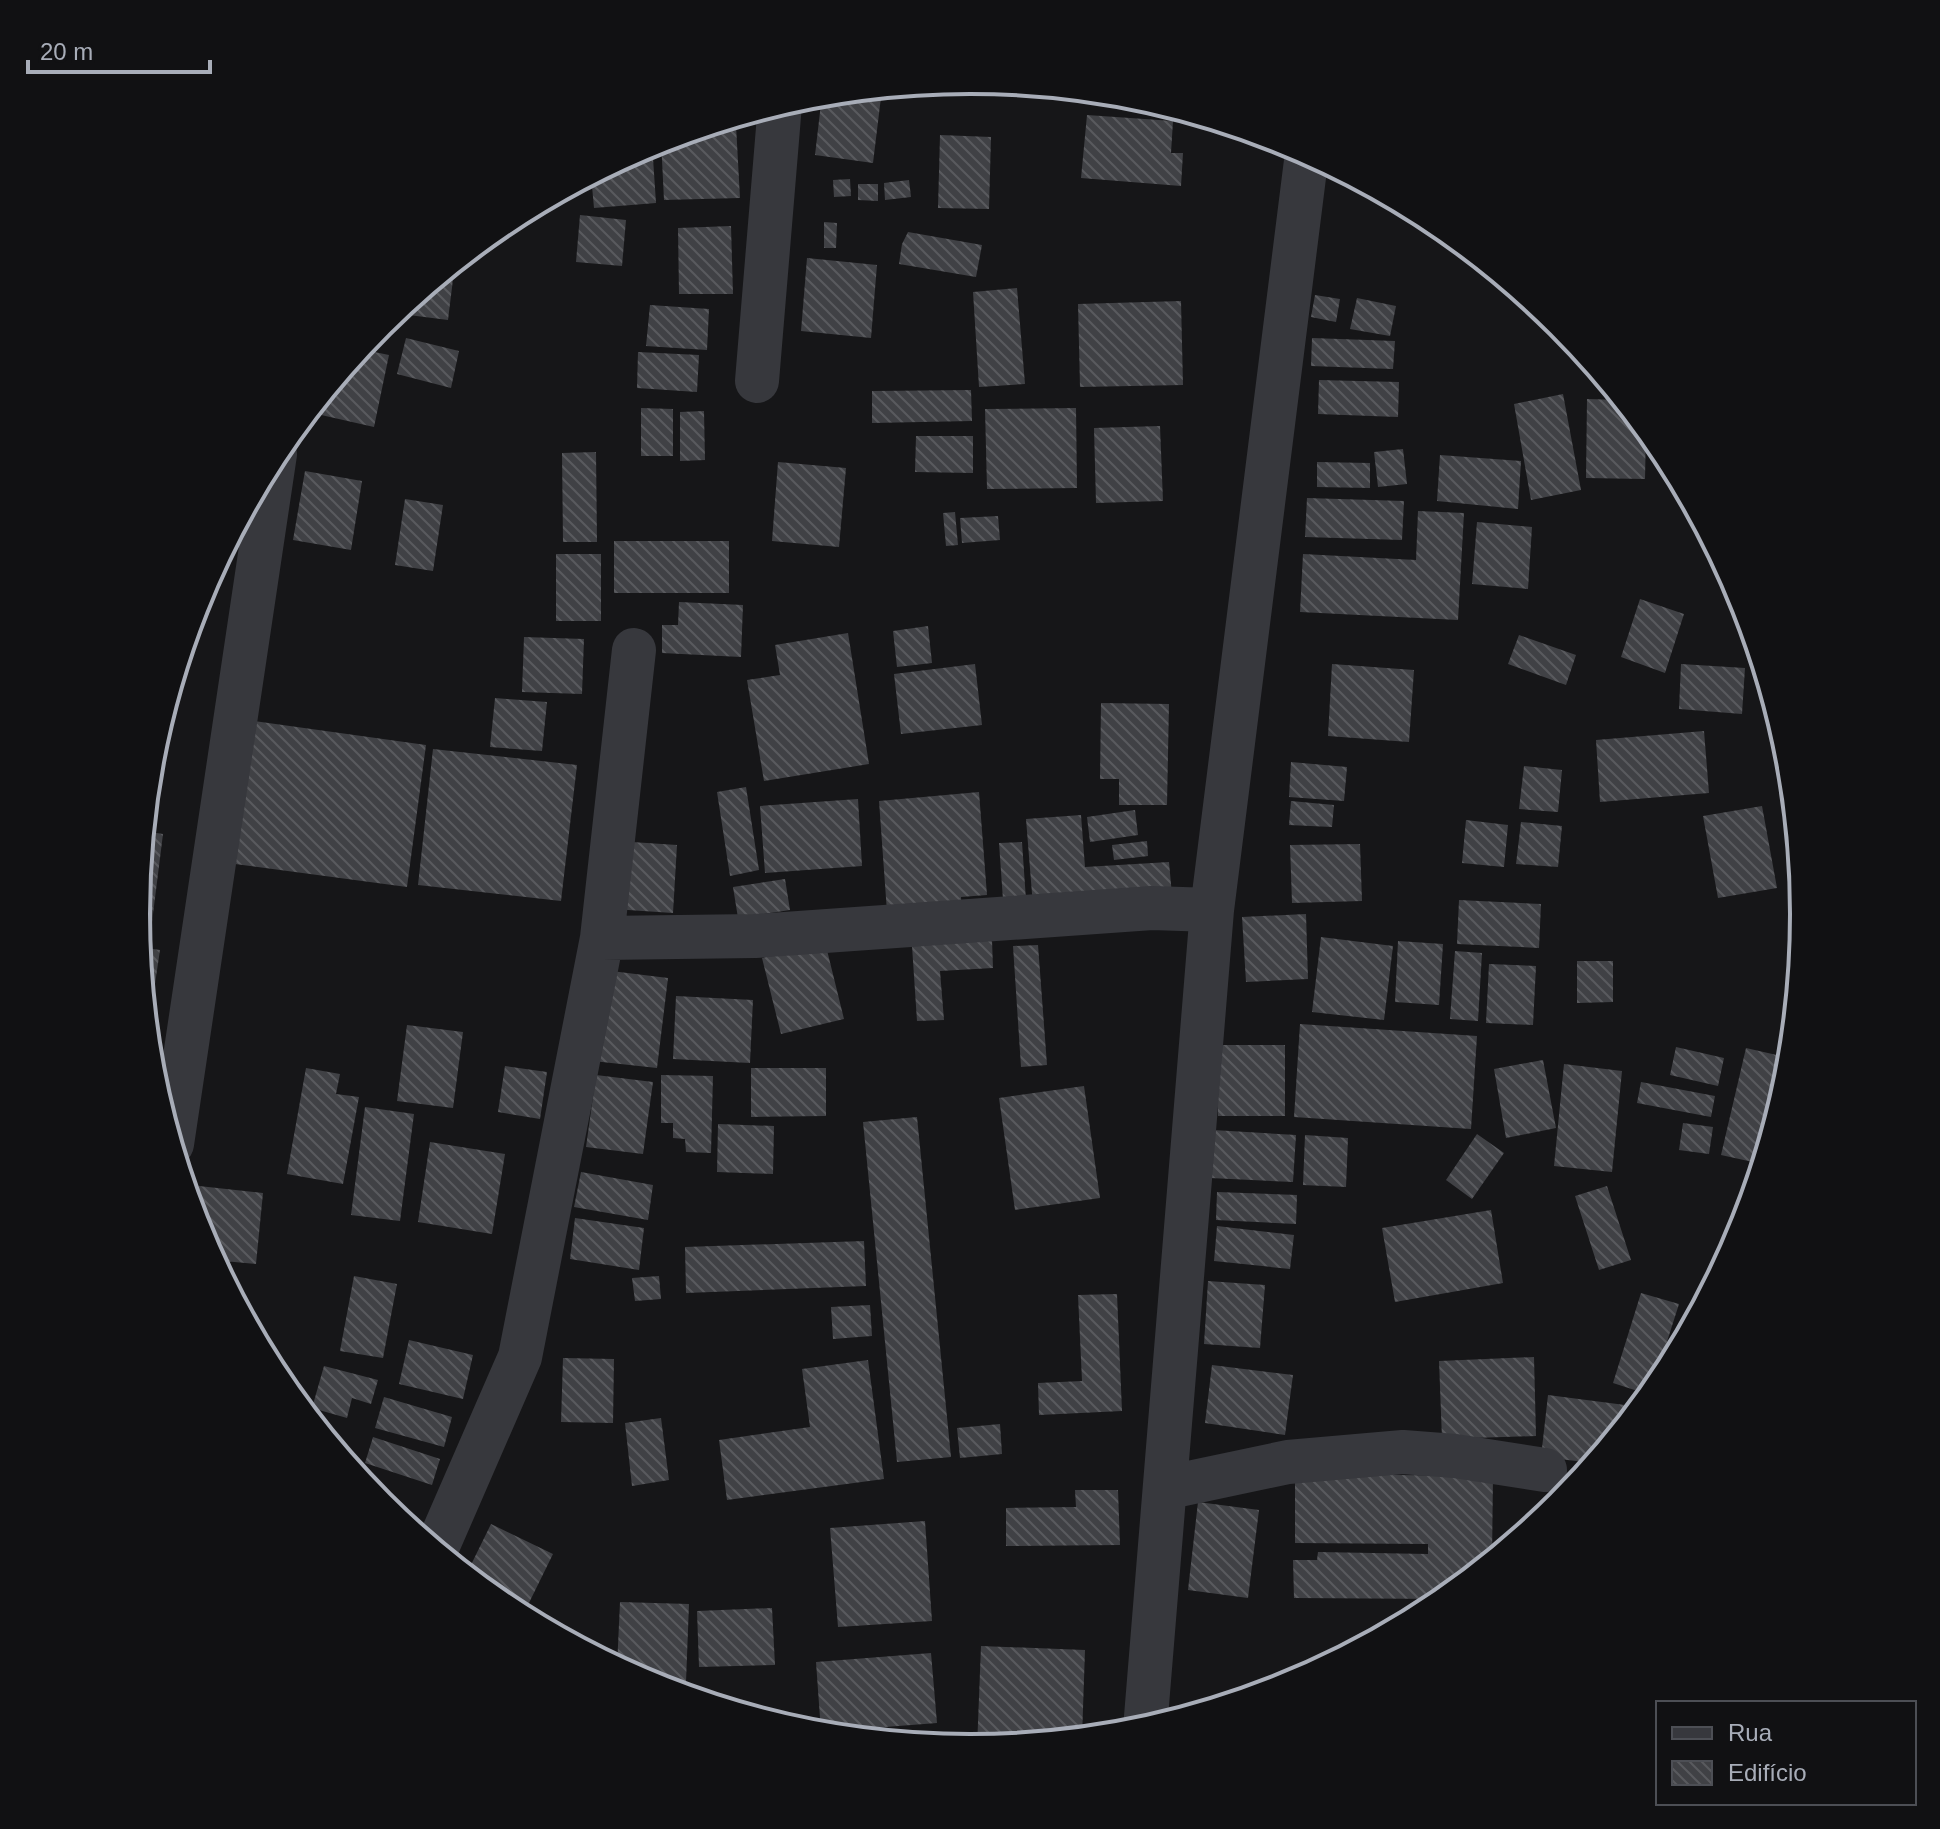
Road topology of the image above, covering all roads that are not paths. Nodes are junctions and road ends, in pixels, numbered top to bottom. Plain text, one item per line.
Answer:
1 (779, 117) edge
2 (1305, 166) edge
3 (757, 381) dead end
4 (270, 487) edge
5 (634, 650) dead end
6 (1212, 910) junction
7 (602, 938) junction
8 (176, 1121) edge
9 (1545, 1470) dead end
10 (1165, 1488) junction
11 (440, 1540) edge
12 (1146, 1715) edge

1 - 3 street
2 - 6 street
4 - 8 street
5 - 7 street
6 - 7 street
6 - 10 street
7 - 11 street
9 - 10 street
10 - 12 street

